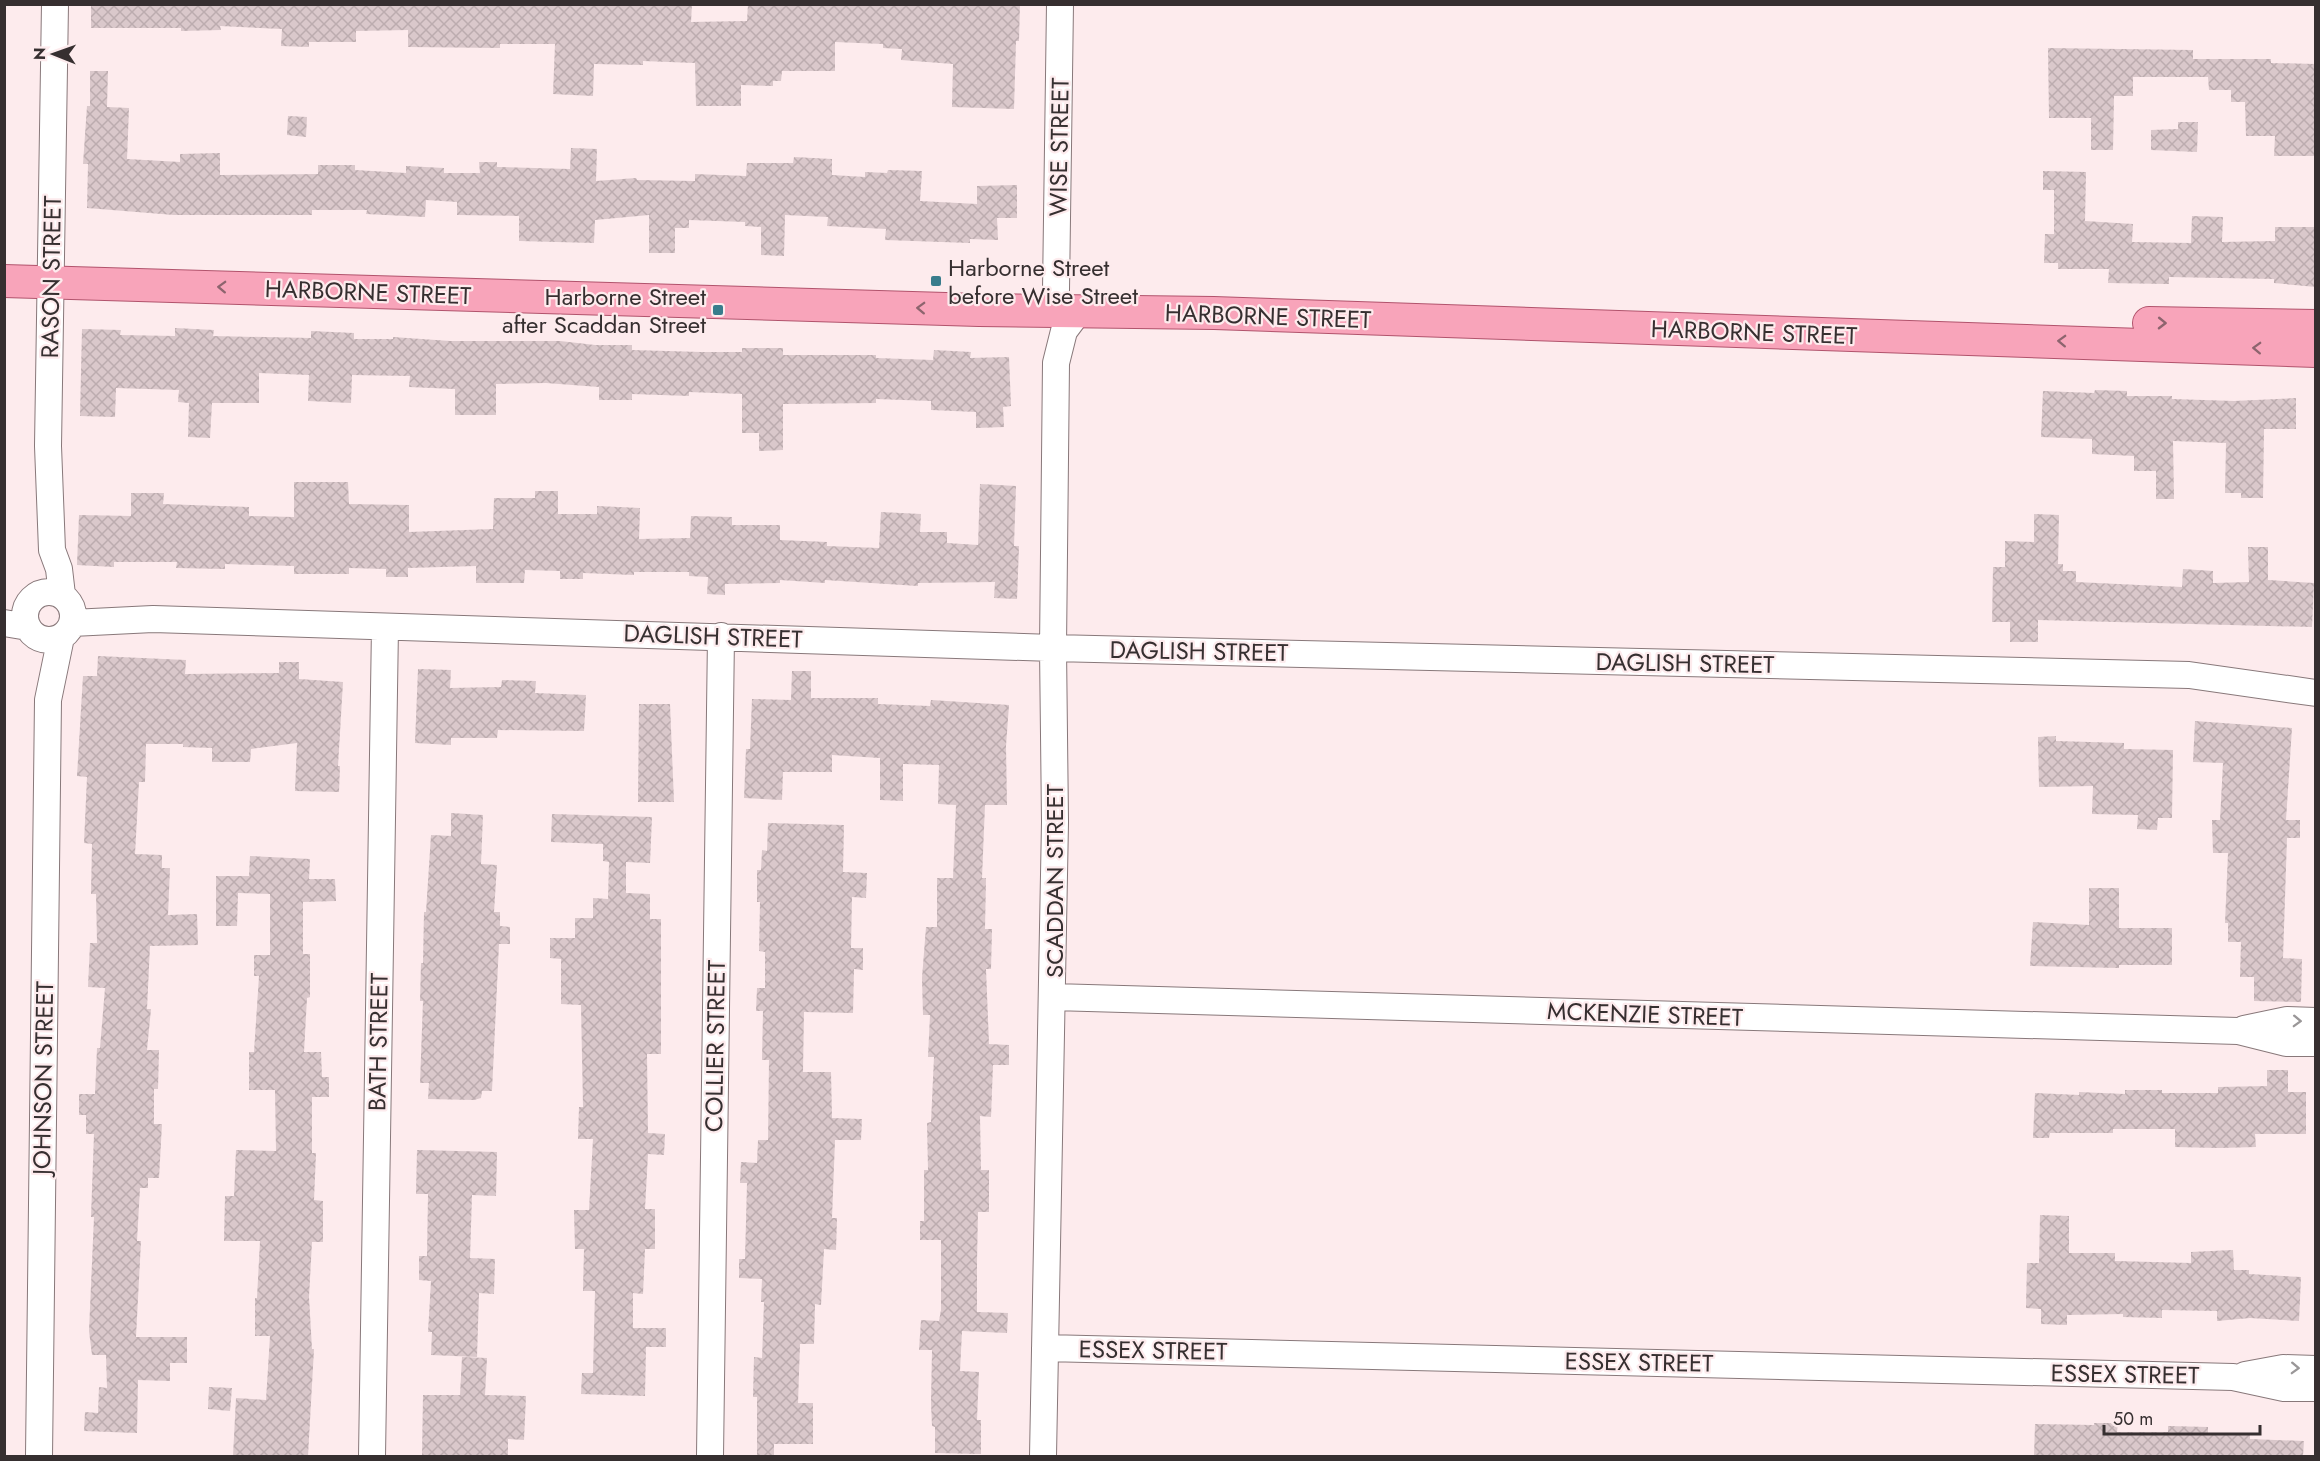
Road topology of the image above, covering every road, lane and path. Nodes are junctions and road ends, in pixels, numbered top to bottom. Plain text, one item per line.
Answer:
1 (55, 4) edge
2 (1060, 4) edge
3 (4, 261) edge
4 (51, 272) junction
5 (4, 281) edge
6 (1056, 290) junction
7 (1079, 311) junction
8 (2316, 326) edge
9 (2316, 351) edge
10 (4, 606) edge
11 (45, 615) edge
12 (385, 627) junction
13 (722, 636) junction
14 (1053, 648) junction
15 (2316, 676) edge
16 (2245, 681) junction
17 (2316, 693) edge
18 (1053, 997) junction
19 (2316, 1021) edge
20 (2238, 1031) junction
21 (2316, 1043) edge
22 (1045, 1348) junction
23 (2316, 1369) edge
24 (2233, 1377) junction
25 (2316, 1388) edge
26 (39, 1456) edge
27 (372, 1456) edge
28 (710, 1456) edge
29 (1043, 1456) edge

1 - 4 street, RASON STREET
2 - 6 street, WISE STREET
3 - 4 main road, HARBORNE STREET
4 - 5 main road, HARBORNE STREET
4 - 6 main road, HARBORNE STREET
7 -> 4 main road, HARBORNE STREET
4 - 11 street, RASON STREET
6 -> 8 main road, HARBORNE STREET
9 -> 7 main road, HARBORNE STREET
7 - 14 street, SCADDAN STREET
10 - 11 street, DAGLISH STREET
11 - 12 street, DAGLISH STREET
11 - 26 street, JOHNSON STREET
12 - 13 street, DAGLISH STREET
12 - 27 street, BATH STREET
13 - 14 street, DAGLISH STREET
13 - 28 street, COLLIER STREET
14 - 16 street, DAGLISH STREET
14 - 18 street, SCADDAN STREET
15 - 16 street, DAGLISH STREET
16 - 17 street, DAGLISH STREET
18 - 20 street, MCKENZIE STREET
18 - 22 street, SCADDAN STREET
20 -> 19 street, MCKENZIE STREET
20 - 21 street, MCKENZIE STREET
22 - 24 street, ESSEX STREET
22 - 29 street, SCADDAN STREET
24 -> 23 street, ESSEX STREET
24 - 25 street, ESSEX STREET

